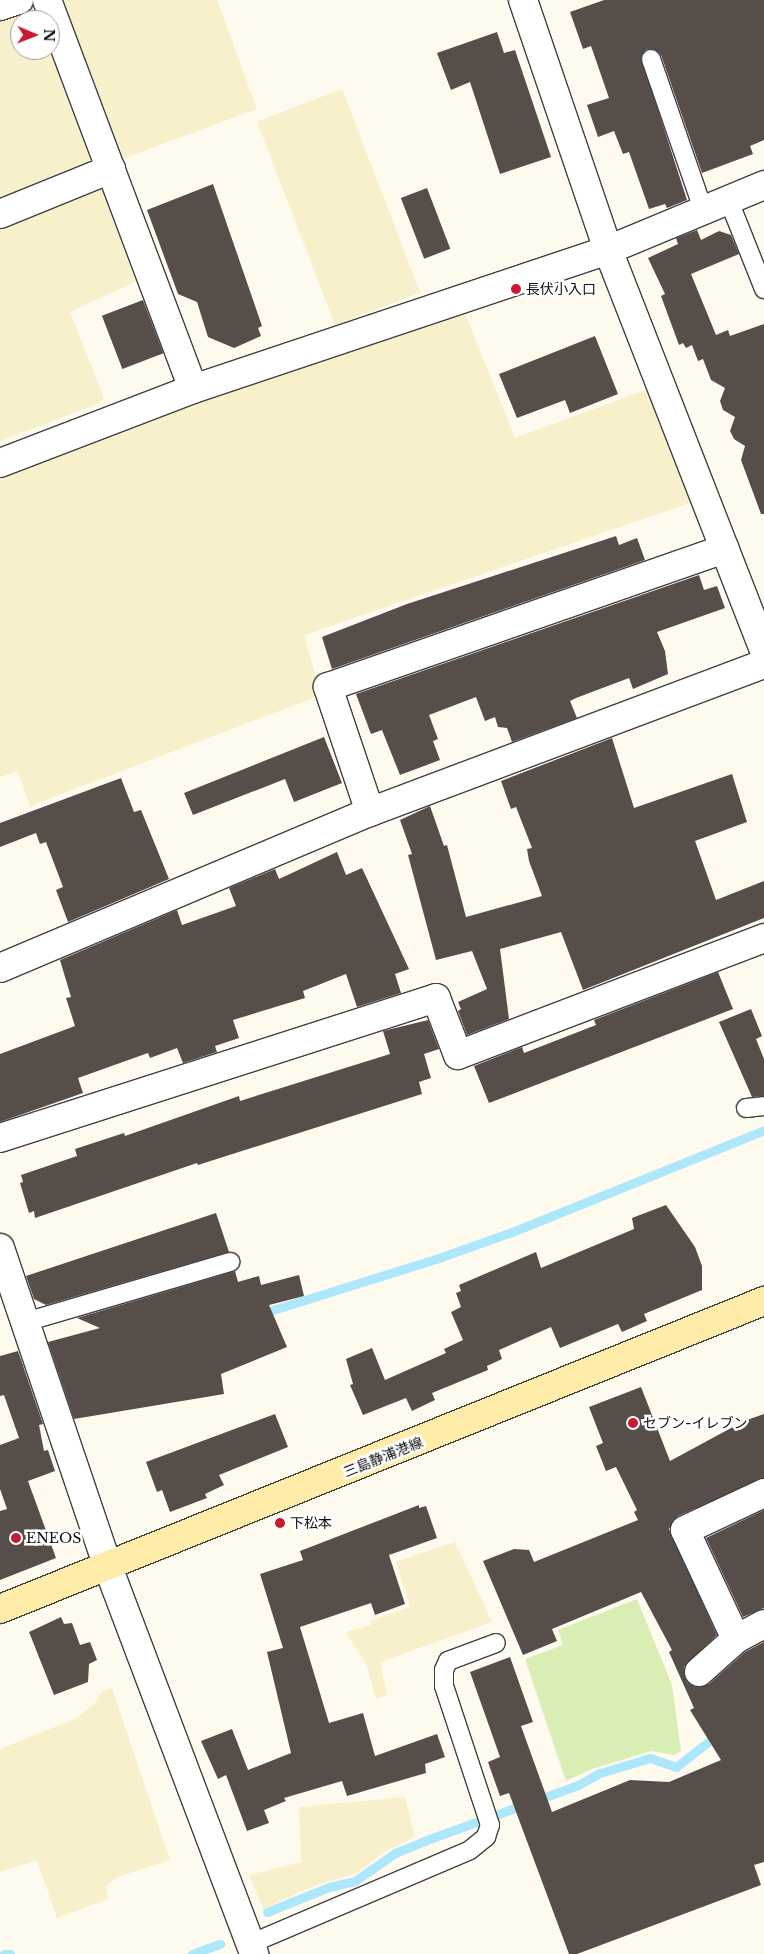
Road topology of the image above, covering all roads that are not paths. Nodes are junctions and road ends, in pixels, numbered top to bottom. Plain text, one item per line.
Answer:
1 (19, 0) edge
2 (47, 0) edge
3 (522, 0) edge
4 (0, 6) edge
5 (651, 59) dead end
6 (111, 169) junction
7 (764, 185) edge
8 (729, 201) junction
9 (704, 212) junction
10 (0, 214) edge
11 (608, 250) junction
12 (764, 289) edge
13 (193, 389) junction
14 (0, 463) edge
15 (724, 549) junction
16 (764, 650) edge
17 (764, 664) edge
18 (370, 812) junction
19 (764, 938) edge
20 (0, 968) edge
21 (764, 1106) edge
22 (746, 1108) dead end
23 (0, 1138) edge
24 (0, 1248) edge
25 (230, 1262) dead end
26 (764, 1301) edge
27 (24, 1322) junction
28 (764, 1493) edge
29 (108, 1567) junction
30 (0, 1609) edge
31 (764, 1624) edge
32 (736, 1639) junction
33 (496, 1643) dead end
34 (699, 1672) dead end
35 (252, 1949) edge

1 - 4 street
2 - 6 street
3 - 11 street
5 - 9 lane
6 - 10 street
6 - 13 street
7 - 8 street
8 - 9 street
8 - 12 lane
9 - 11 street
11 - 13 street
11 - 15 street
13 - 14 street
15 - 16 street
15 - 18 street
17 - 18 street
18 - 20 street
19 - 23 street
21 - 22 lane
24 - 27 street
25 - 27 lane
26 - 29 main road, 三島静浦港線
27 - 29 street
28 - 32 street
29 - 30 main road, 三島静浦港線
29 - 35 street
31 - 32 street
32 - 34 street
33 - 35 lane

